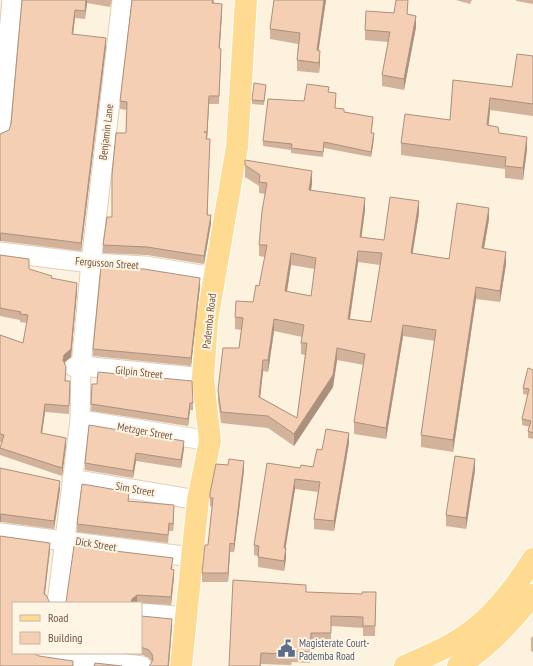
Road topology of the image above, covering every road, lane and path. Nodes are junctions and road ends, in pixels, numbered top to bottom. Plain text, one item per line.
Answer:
1 (12, 0) edge
2 (122, 0) edge
3 (246, 0) edge
4 (0, 131) edge
5 (0, 252) edge
6 (91, 263) junction
7 (214, 277) junction
8 (78, 367) junction
9 (203, 378) junction
10 (80, 420) junction
11 (210, 442) junction
12 (72, 478) junction
13 (198, 500) junction
14 (0, 533) edge
15 (64, 540) junction
16 (192, 557) junction
17 (533, 559) edge
18 (533, 595) edge
19 (57, 602) edge
20 (142, 613) edge
21 (187, 617) junction
22 (51, 657) edge
23 (142, 666) edge
24 (181, 666) edge
25 (405, 666) edge
26 (458, 666) edge

1 - 4 street
2 - 6 street, Benjamin Lane
3 - 7 main road, Pademba Road
5 - 6 street, Fergusson Street
6 - 7 street, Fergusson Street
6 - 8 street, Benjamin Lane
7 - 9 main road, Pademba Road
8 - 9 street, Gilpin Street
8 - 10 street, Benjamin Lane
9 - 11 main road, Pademba Road
10 - 11 street, Metzger Street
10 - 12 street, Benjamin Lane
11 - 13 main road, Pademba Road
12 - 13 street, Sim Street
12 - 15 street, Benjamin Lane
13 - 16 main road, Pademba Road
14 - 15 street, Dick Street
15 - 16 street, Dick Street
15 - 19 street, Benjamin Lane
16 - 21 main road, Pademba Road
17 - 25 main road
18 - 26 main road
20 - 21 street
21 - 24 main road, Pademba Road
22 - 23 street

